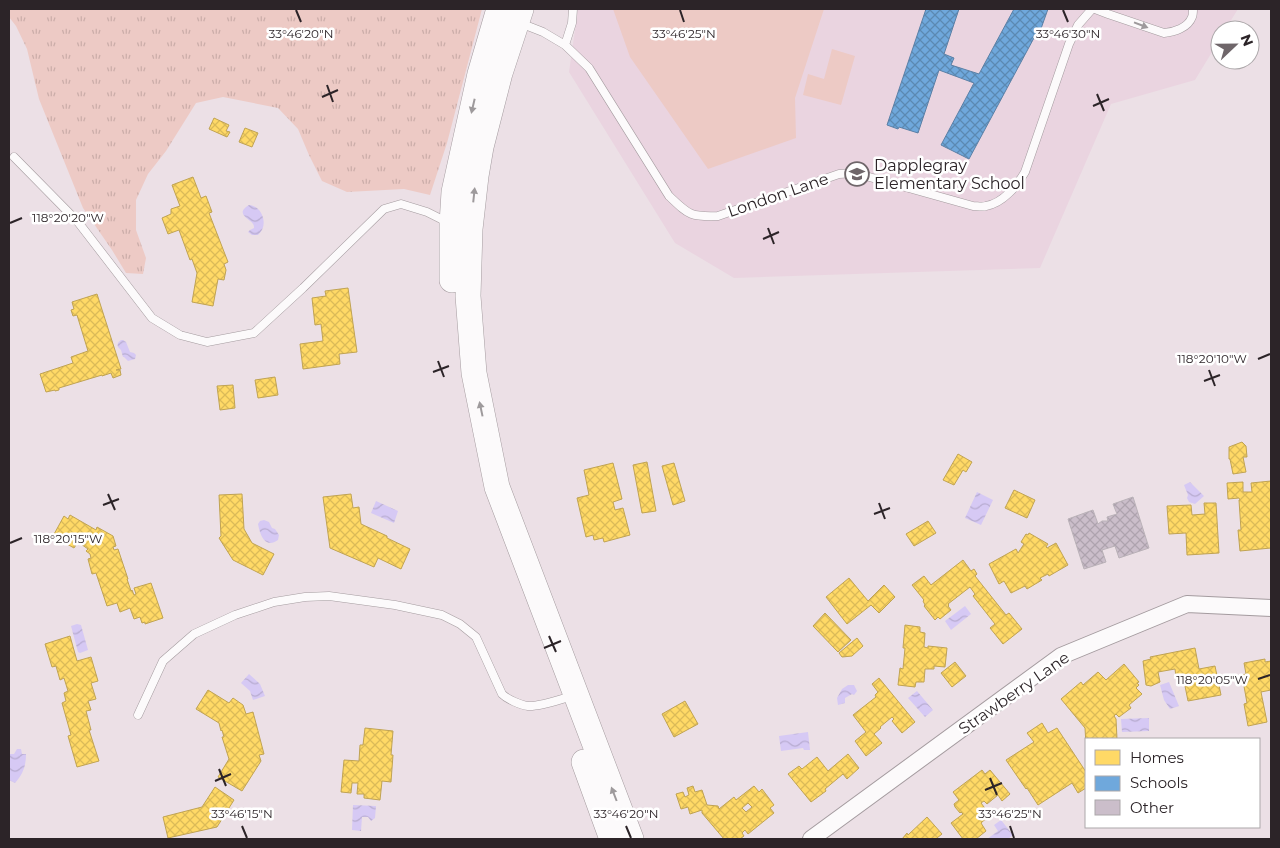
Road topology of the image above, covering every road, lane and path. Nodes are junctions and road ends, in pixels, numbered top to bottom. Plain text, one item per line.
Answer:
1 (573, 9) edge
2 (1093, 9) edge
3 (1193, 9) edge
4 (513, 12) edge
5 (564, 45) junction
6 (14, 157) dead end
7 (461, 226) junction
8 (1271, 608) edge
9 (569, 697) junction
10 (138, 715) dead end
11 (612, 839) edge
12 (631, 839) edge
13 (811, 839) edge

1 - 5 lane
2 -> 3 lane
2 - 5 lane, London Lane
4 - 5 lane, London Lane
7 -> 4 main road
4 -> 7 main road
6 - 7 lane
7 - 9 main road
8 - 13 street, Strawberry Lane
9 - 10 lane
9 - 11 main road
12 -> 9 main road

